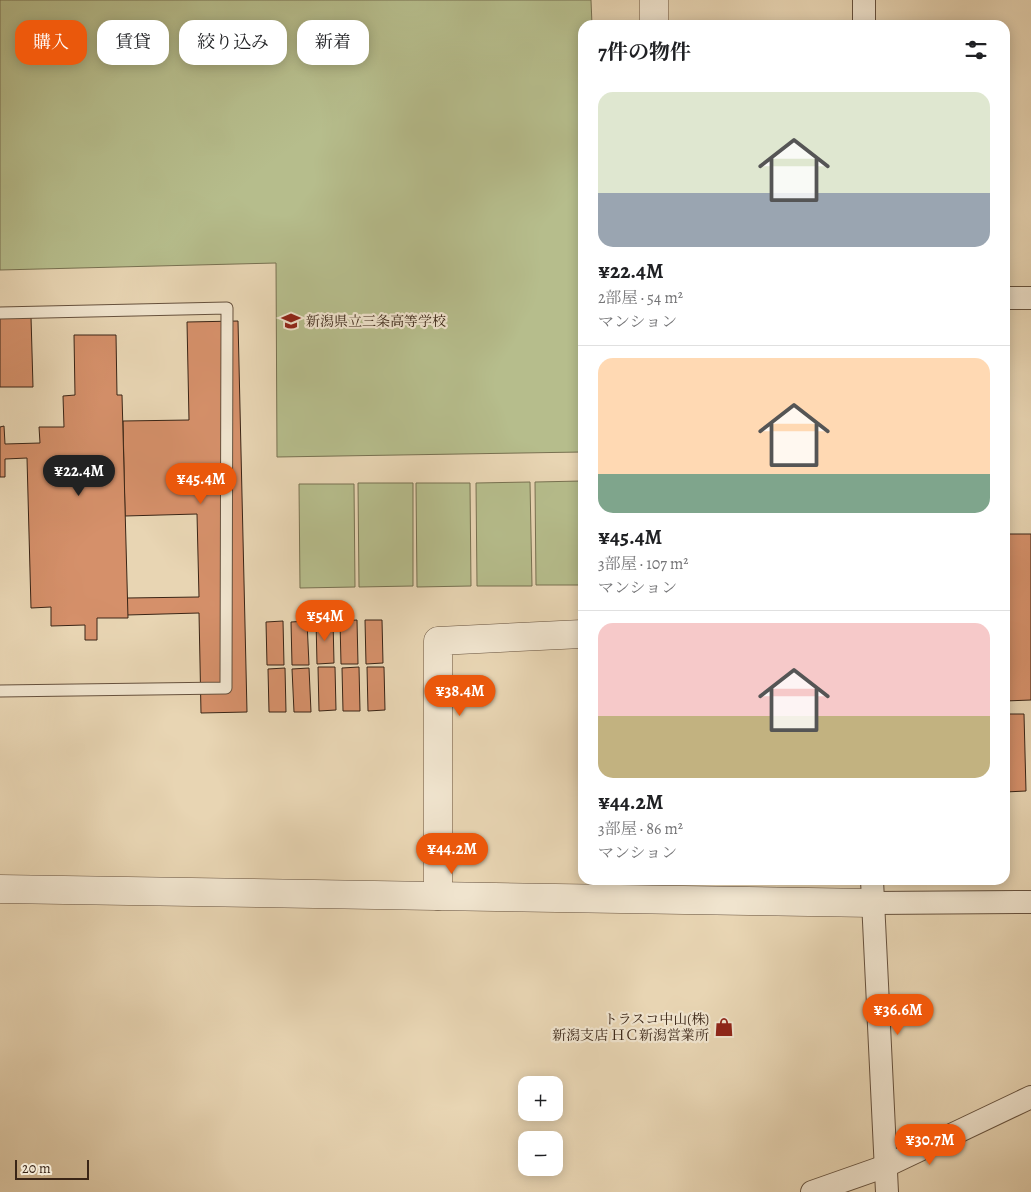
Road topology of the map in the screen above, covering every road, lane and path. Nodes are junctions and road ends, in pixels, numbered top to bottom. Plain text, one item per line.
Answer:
1 (654, 0) edge
2 (864, 0) edge
3 (654, 20) edge
4 (864, 20) edge
5 (1010, 298) edge
6 (1031, 298) edge
7 (0, 313) edge
8 (578, 634) edge
9 (0, 691) edge
10 (0, 888) edge
11 (872, 892) edge
12 (438, 896) junction
13 (1031, 902) edge
14 (1031, 1097) edge
15 (886, 1166) junction
16 (812, 1192) edge
17 (887, 1192) edge

1 - 3 street
2 - 4 street
5 - 6 street
7 - 9 lane
8 - 12 street
10 - 12 street
11 - 12 street
11 - 13 street
11 - 15 street
14 - 15 street
15 - 16 street
15 - 17 street

